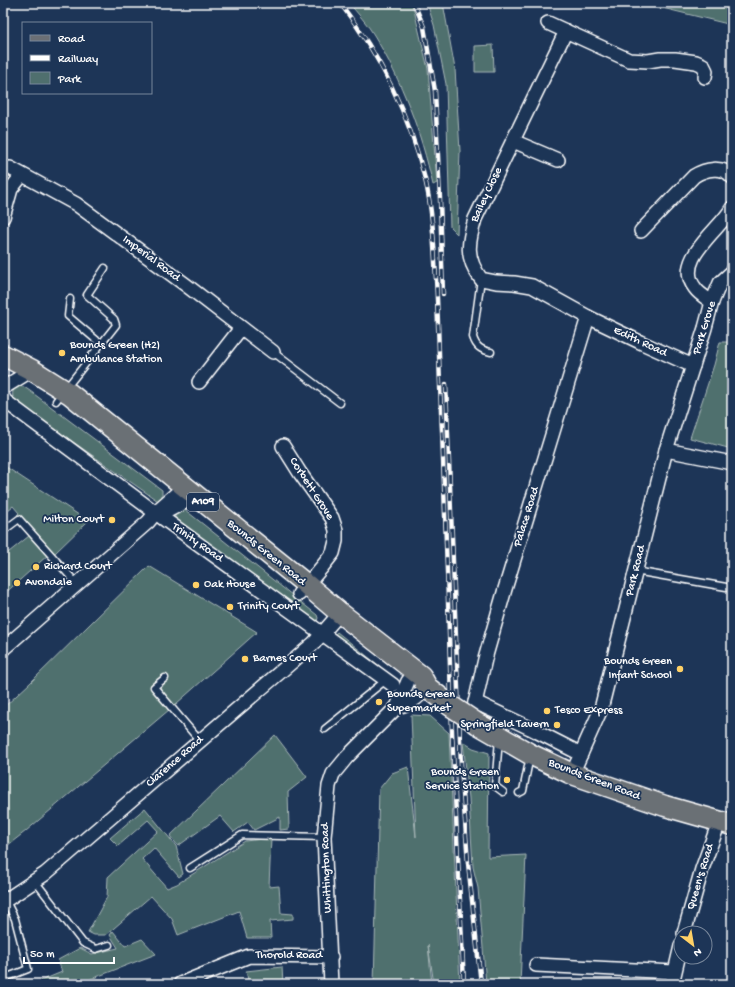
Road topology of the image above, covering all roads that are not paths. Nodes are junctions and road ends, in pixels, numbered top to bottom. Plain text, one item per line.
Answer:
1 (548, 23) dead end
2 (566, 31) junction
3 (705, 77) dead end
4 (513, 141) junction
5 (558, 160) dead end
6 (10, 168) dead end
7 (731, 172) edge
8 (22, 175) junction
9 (732, 208) edge
10 (3, 217) edge
11 (641, 231) dead end
12 (105, 268) dead end
13 (732, 272) edge
14 (481, 279) junction
15 (70, 299) dead end
16 (712, 302) junction
17 (588, 317) junction
18 (241, 328) junction
19 (101, 344) junction
20 (273, 352) joint
21 (491, 352) dead end
22 (3, 355) edge
23 (693, 366) junction
24 (18, 373) edge
25 (199, 382) dead end
26 (3, 388) edge
27 (60, 396) junction
28 (3, 397) edge
29 (340, 403) dead end
30 (283, 446) dead end
31 (666, 450) junction
32 (732, 462) edge
33 (185, 495) junction
34 (158, 516) junction
35 (3, 531) edge
36 (635, 571) junction
37 (77, 584) junction
38 (732, 588) edge
39 (303, 590) junction
40 (332, 623) junction
41 (3, 649) edge
42 (165, 678) dead end
43 (396, 682) junction
44 (431, 690) junction
45 (397, 707) junction
46 (474, 714) junction
47 (530, 728) junction
48 (325, 729) dead end
49 (499, 737) junction
50 (200, 741) junction
51 (524, 751) junction
52 (582, 754) junction
53 (572, 774) junction
54 (503, 792) dead end
55 (519, 793) dead end
56 (725, 823) edge
57 (324, 837) junction
58 (190, 868) dead end
59 (35, 881) junction
60 (4, 902) edge
61 (686, 925) edge
62 (109, 945) dead end
63 (331, 957) junction
64 (536, 965) dead end
65 (676, 965) edge
66 (5, 978) dead end
67 (673, 978) edge
68 (180, 984) edge
69 (331, 984) edge

1 - 2 street
2 - 3 street
2 - 4 street, Bailey Close
4 - 5 street
4 - 14 street, Bailey Close
6 - 8 street, Imperial Road
7 - 11 street
8 - 10 street
8 - 18 street, Imperial Road
9 - 16 street
12 - 19 lane
13 - 16 street, Park Grove
14 - 17 street
14 - 21 lane
15 - 19 lane
16 - 23 street, Park Grove
17 - 23 street, Edith Road
17 - 46 street, Palace Road
18 - 20 street, Imperial Road
18 - 25 street
19 - 27 lane
20 - 29 lane
22 - 24 main road, Bounds Green Road / A109
23 - 31 street, Park Road
24 - 26 street
24 - 27 main road, Bounds Green Road / A109
27 - 33 main road, Bounds Green Road / A109
28 - 34 street, Trinity Road
30 - 39 street, Corbett Grove
31 - 32 street
31 - 36 street, Park Road
33 - 34 street
33 - 39 main road, Bounds Green Road / A109
34 - 37 street
34 - 40 street, Trinity Road
35 - 37 lane
36 - 38 lane
36 - 52 street, Park Road
37 - 41 street
39 - 40 main road, Bounds Green Road / A109
40 - 43 main road, Bounds Green Road / A109
40 - 44 main road, Bounds Green Road / A109
40 - 50 street, Clarence Road
42 - 50 lane
43 - 44 main road, Bounds Green Road / A109
43 - 45 street, Whittington Road
43 - 48 lane
44 - 45 street, Whittington Road
44 - 46 main road, Bounds Green Road / A109, bridge
45 - 57 street, Whittington Road
46 - 47 street
46 - 49 main road, Bounds Green Road / A109
47 - 51 street
47 - 52 street
49 - 51 main road, Bounds Green Road / A109
49 - 54 lane
50 - 59 street, Clarence Road
51 - 53 main road, Bounds Green Road / A109
51 - 55 lane
52 - 53 street, Park Road
53 - 56 main road, Bounds Green Road / A109
56 - 61 street, Queen's Road
57 - 58 lane
57 - 63 street, Whittington Road
59 - 60 street, Clarence Road
59 - 62 lane
60 - 66 lane
63 - 68 street, Thorold Road
63 - 69 street, Whittington Road
64 - 67 street
65 - 67 street

